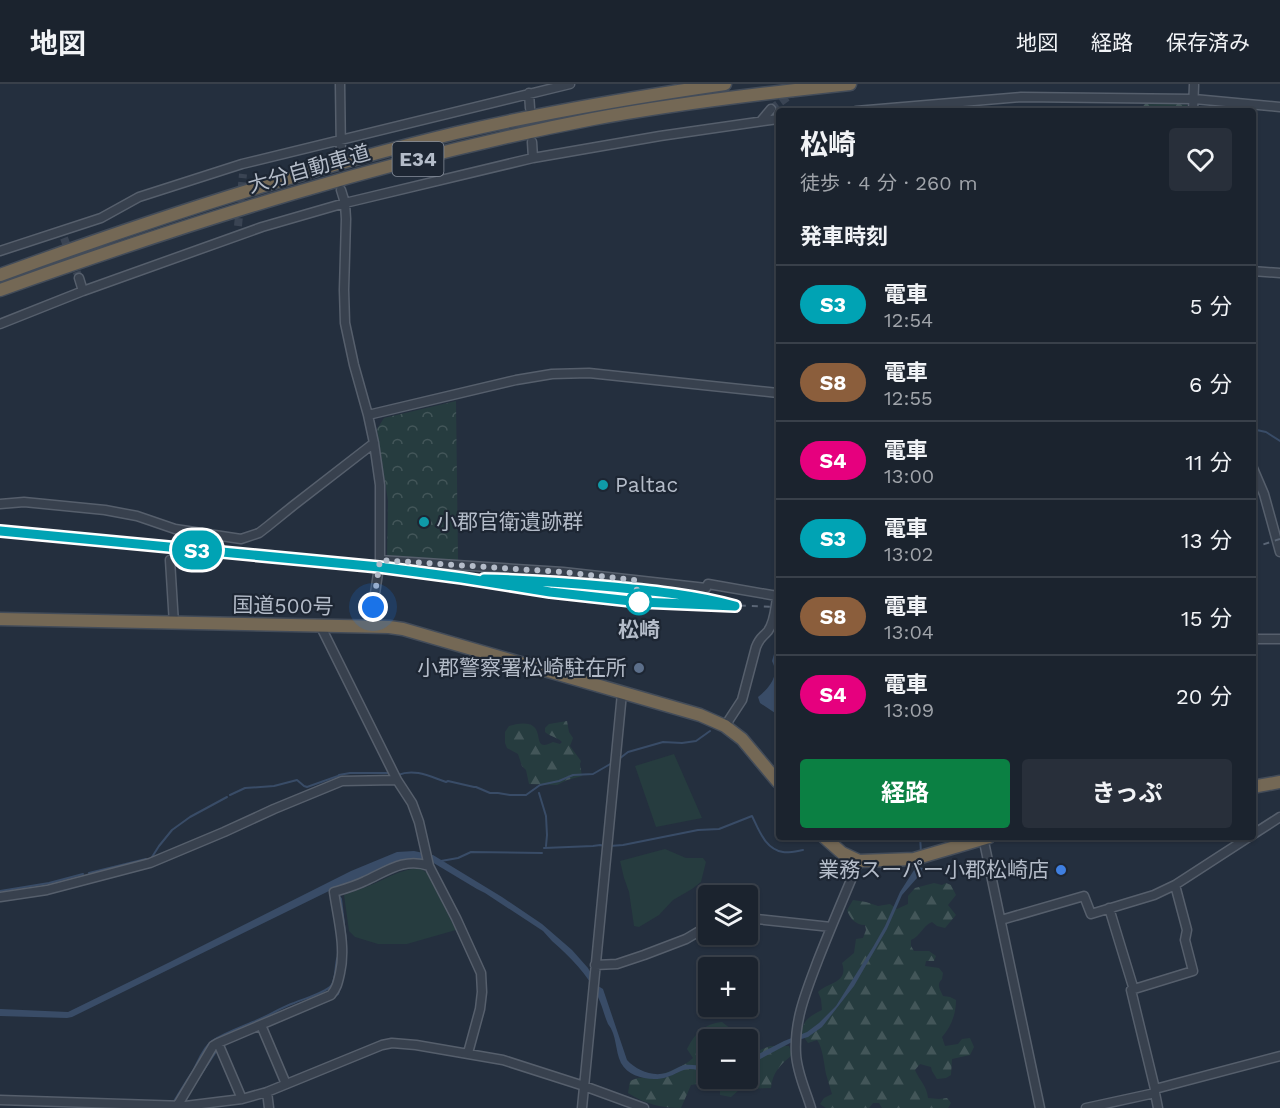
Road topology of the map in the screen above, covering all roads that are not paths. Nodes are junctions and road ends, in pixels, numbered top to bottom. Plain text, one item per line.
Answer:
1 (340, 84) edge
2 (570, 84) edge
3 (725, 84) edge
4 (850, 84) edge
5 (1194, 85) edge
6 (529, 93) junction
7 (1194, 99) junction
8 (1280, 107) edge
9 (530, 108) dead end
10 (891, 108) edge
11 (1193, 108) edge
12 (771, 109) tunnel mouth
13 (776, 119) tunnel mouth
14 (761, 121) junction
15 (340, 140) junction
16 (532, 142) dead end
17 (341, 154) dead end
18 (533, 158) junction
19 (341, 190) dead end
20 (345, 203) junction
21 (238, 226) tunnel mouth
22 (238, 237) junction
23 (0, 251) edge
24 (1256, 271) edge
25 (1280, 273) edge
26 (0, 275) edge
27 (79, 278) tunnel mouth
28 (0, 290) edge
29 (83, 291) junction
30 (0, 324) edge
31 (776, 393) edge
32 (368, 415) junction
33 (374, 443) junction
34 (1256, 475) edge
35 (0, 504) edge
36 (1280, 552) edge
37 (170, 560) dead end
38 (380, 560) junction
39 (776, 594) edge
40 (776, 606) edge
41 (0, 620) edge
42 (174, 624) junction
43 (321, 627) junction
44 (370, 627) junction
45 (1256, 639) edge
46 (1280, 639) edge
47 (622, 693) junction
48 (725, 726) junction
49 (397, 780) junction
50 (776, 780) edge
51 (1280, 782) edge
52 (1256, 786) edge
53 (1280, 817) edge
54 (1256, 833) edge
55 (827, 840) edge
56 (976, 840) edge
57 (986, 840) edge
58 (1245, 840) edge
59 (859, 861) junction
60 (429, 866) junction
61 (1174, 885) junction
62 (0, 897) edge
63 (1109, 908) junction
64 (758, 919) edge
65 (1001, 920) junction
66 (831, 927) junction
67 (698, 932) edge
68 (595, 965) junction
69 (1134, 990) junction
70 (261, 1025) junction
71 (218, 1043) junction
72 (468, 1053) junction
73 (1280, 1056) edge
74 (286, 1084) junction
75 (584, 1086) junction
76 (1155, 1091) junction
77 (267, 1092) junction
78 (242, 1099) junction
79 (0, 1100) edge
80 (181, 1107) edge
81 (269, 1108) edge
82 (582, 1108) edge
83 (644, 1108) edge
84 (811, 1108) edge
85 (1040, 1108) edge
86 (1086, 1108) edge
87 (1158, 1108) edge

1 - 15 street
2 - 6 street
3 - 26 highway, 大分自動車道 / E34
4 - 28 highway, 大分自動車道 / E34
5 - 7 street
6 - 9 street
6 - 15 street
7 - 8 street
7 - 10 street
7 - 11 street
12 - 14 street
13 - 14 street
14 - 18 street
15 - 17 street
15 - 23 street
16 - 18 street
18 - 20 street
19 - 20 street
20 - 22 street
20 - 32 street
21 - 22 street
22 - 29 street
24 - 25 street
27 - 29 street
29 - 30 street
31 - 32 street
32 - 33 street
33 - 35 street
33 - 38 street
34 - 36 street
37 - 42 street
38 - 39 street
38 - 44 street
40 - 48 street
41 - 42 highway, 国道500号
42 - 43 highway, 国道500号
43 - 44 highway, 国道500号
43 - 49 street
44 - 47 highway, 国道500号
45 - 46 street
47 - 48 highway, 国道500号
47 - 68 street
48 - 50 highway, 国道500号
49 - 60 street
49 - 62 street
51 - 52 highway
53 - 54 street
55 - 59 highway
56 - 59 highway
57 - 65 street
58 - 61 street
59 - 66 street
60 - 70 street
60 - 72 street
61 - 63 street
61 - 69 street
63 - 65 street
63 - 69 street
64 - 66 street
65 - 85 street
66 - 84 street
67 - 68 street
68 - 75 street
69 - 76 street
70 - 71 street
70 - 74 street
71 - 78 street
71 - 80 street
72 - 74 street
72 - 75 street
73 - 76 street
74 - 77 street
75 - 82 street
75 - 83 street
76 - 86 street
76 - 87 street
77 - 78 street
77 - 81 street
78 - 80 street
79 - 80 street

